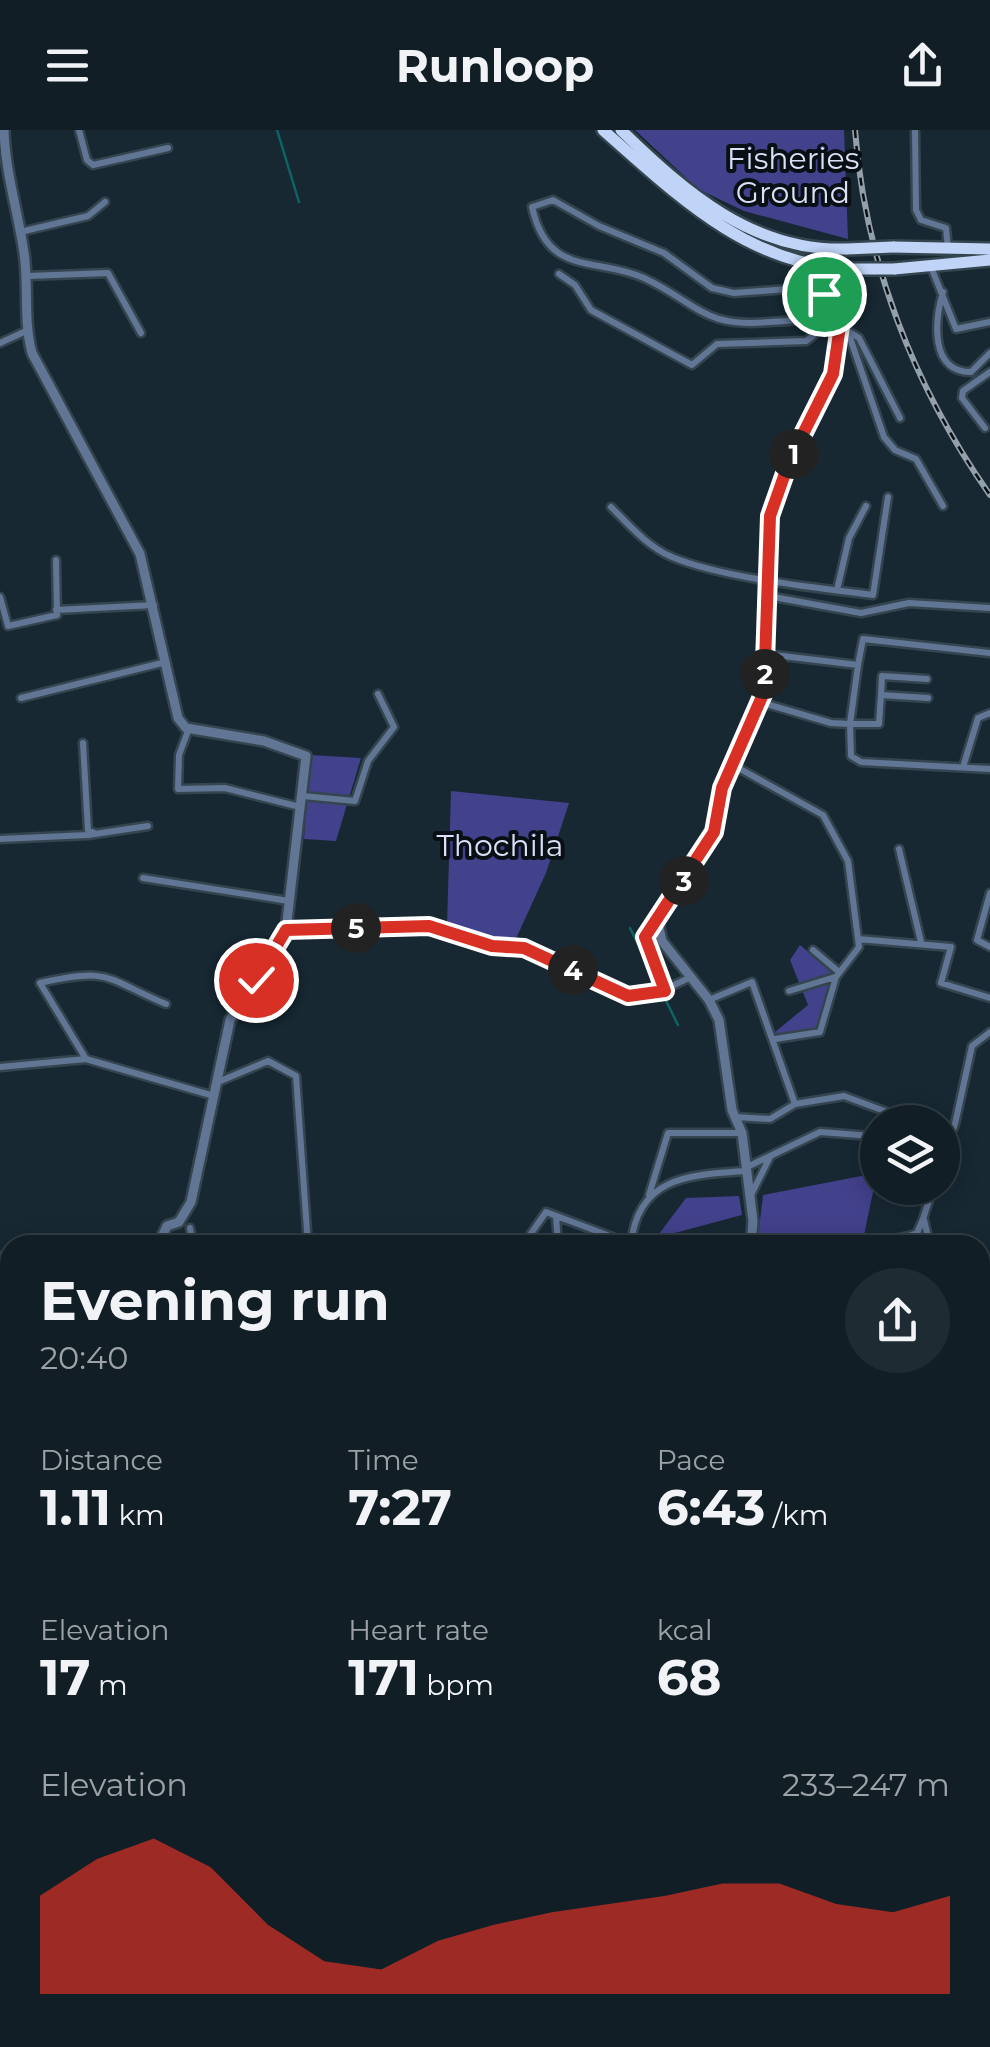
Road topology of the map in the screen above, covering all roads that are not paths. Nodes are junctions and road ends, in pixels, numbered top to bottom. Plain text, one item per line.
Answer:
1 (4, 130) edge
2 (79, 130) edge
3 (603, 130) edge
4 (621, 130) edge
5 (915, 130) edge
6 (168, 148) dead end
7 (106, 202) dead end
8 (20, 232) junction
9 (948, 250) junction
10 (987, 253) edge
11 (930, 266) junction
12 (844, 269) junction
13 (559, 274) dead end
14 (27, 276) junction
15 (815, 287) junction
16 (943, 292) junction
17 (822, 296) junction
18 (816, 316) junction
19 (990, 322) edge
20 (844, 327) junction
21 (26, 330) junction
22 (141, 333) dead end
23 (0, 343) edge
24 (990, 353) edge
25 (990, 372) edge
26 (900, 418) dead end
27 (984, 428) dead end
28 (888, 497) dead end
29 (866, 506) dead end
30 (943, 506) dead end
31 (611, 507) dead end
32 (56, 560) dead end
33 (768, 579) junction
34 (837, 590) junction
35 (768, 596) junction
36 (0, 597) edge
37 (154, 605) junction
38 (990, 608) edge
39 (56, 610) junction
40 (990, 653) edge
41 (766, 654) junction
42 (167, 662) junction
43 (858, 665) junction
44 (927, 679) dead end
45 (378, 694) dead end
46 (881, 695) junction
47 (21, 698) dead end
48 (928, 698) dead end
49 (760, 702) junction
50 (990, 713) edge
51 (850, 724) junction
52 (189, 728) junction
53 (83, 743) dead end
54 (734, 766) junction
55 (963, 767) junction
56 (990, 770) edge
57 (302, 796) junction
58 (301, 808) junction
59 (148, 826) dead end
60 (96, 834) junction
61 (0, 839) edge
62 (899, 848) dead end
63 (143, 878) dead end
64 (990, 892) edge
65 (290, 901) junction
66 (657, 919) junction
67 (286, 930) junction
68 (858, 940) junction
69 (921, 942) junction
70 (990, 947) edge
71 (813, 950) dead end
72 (837, 975) junction
73 (691, 976) junction
74 (789, 991) dead end
75 (662, 992) junction
76 (990, 998) edge
77 (709, 1000) junction
78 (166, 1004) dead end
79 (990, 1032) edge
80 (776, 1039) junction
81 (86, 1059) junction
82 (0, 1067) edge
83 (218, 1082) junction
84 (214, 1096) junction
85 (795, 1104) junction
86 (868, 1105) edge
87 (955, 1105) edge
88 (735, 1117) junction
89 (742, 1133) junction
90 (860, 1135) edge
91 (770, 1156) junction
92 (746, 1170) junction
93 (750, 1197) junction
94 (927, 1205) edge
95 (646, 1207) junction
96 (556, 1216) junction
97 (923, 1218) junction
98 (190, 1228) dead end
99 (596, 1231) junction
100 (162, 1235) edge
101 (191, 1235) edge
102 (307, 1235) edge
103 (530, 1235) edge
104 (557, 1235) edge
105 (596, 1235) edge
106 (607, 1235) edge
107 (632, 1235) edge
108 (751, 1235) edge
109 (912, 1235) edge
110 (919, 1235) edge
111 (926, 1235) edge

1 - 8 street
2 - 6 street
3 - 12 highway
4 - 9 highway, bridge
5 - 9 street
7 - 8 street
8 - 14 street
9 - 10 highway
10 - 11 highway
11 - 12 highway, bridge
11 - 16 street
12 - 15 street
12 - 17 street
12 - 20 street
13 - 18 street
14 - 21 street
14 - 22 street
15 - 17 street
15 - 18 street
16 - 19 street
16 - 24 street
17 - 18 street
20 - 26 street
20 - 30 street
20 - 33 street
21 - 23 street
21 - 37 street
25 - 27 street
28 - 34 street
29 - 34 street
31 - 33 street
32 - 39 street
33 - 34 street
33 - 35 street
35 - 38 street
35 - 41 street
36 - 39 street
37 - 39 street
37 - 42 street
40 - 43 street
41 - 43 street
41 - 49 street
42 - 47 street
42 - 52 street
43 - 51 street
44 - 46 street
45 - 57 street
46 - 48 street
46 - 51 street
49 - 51 street
49 - 54 street
50 - 55 street
51 - 55 street
52 - 57 street
52 - 58 street
53 - 60 street
54 - 66 street
54 - 68 street
55 - 56 street
57 - 58 street
58 - 65 street
59 - 60 street
60 - 61 street
62 - 69 street
63 - 65 street
64 - 70 street
65 - 67 street
66 - 73 street
66 - 75 street
67 - 75 street
67 - 83 street
68 - 69 street
68 - 72 street
69 - 76 street
71 - 72 street
72 - 74 street
72 - 80 street
73 - 75 street
73 - 77 street
77 - 80 street
77 - 88 street
78 - 81 street
79 - 87 street
80 - 85 street
81 - 82 street
81 - 84 street
83 - 84 street
83 - 102 street
84 - 100 street
85 - 86 street
85 - 88 street
88 - 89 street
89 - 92 street
89 - 95 street
90 - 91 street
91 - 92 street
91 - 93 street
92 - 93 street
92 - 95 street
93 - 108 street
94 - 97 street
95 - 107 street
96 - 99 street
96 - 103 street
96 - 104 street
97 - 109 street
97 - 110 street
97 - 111 street
98 - 101 street
99 - 105 street
99 - 106 street

